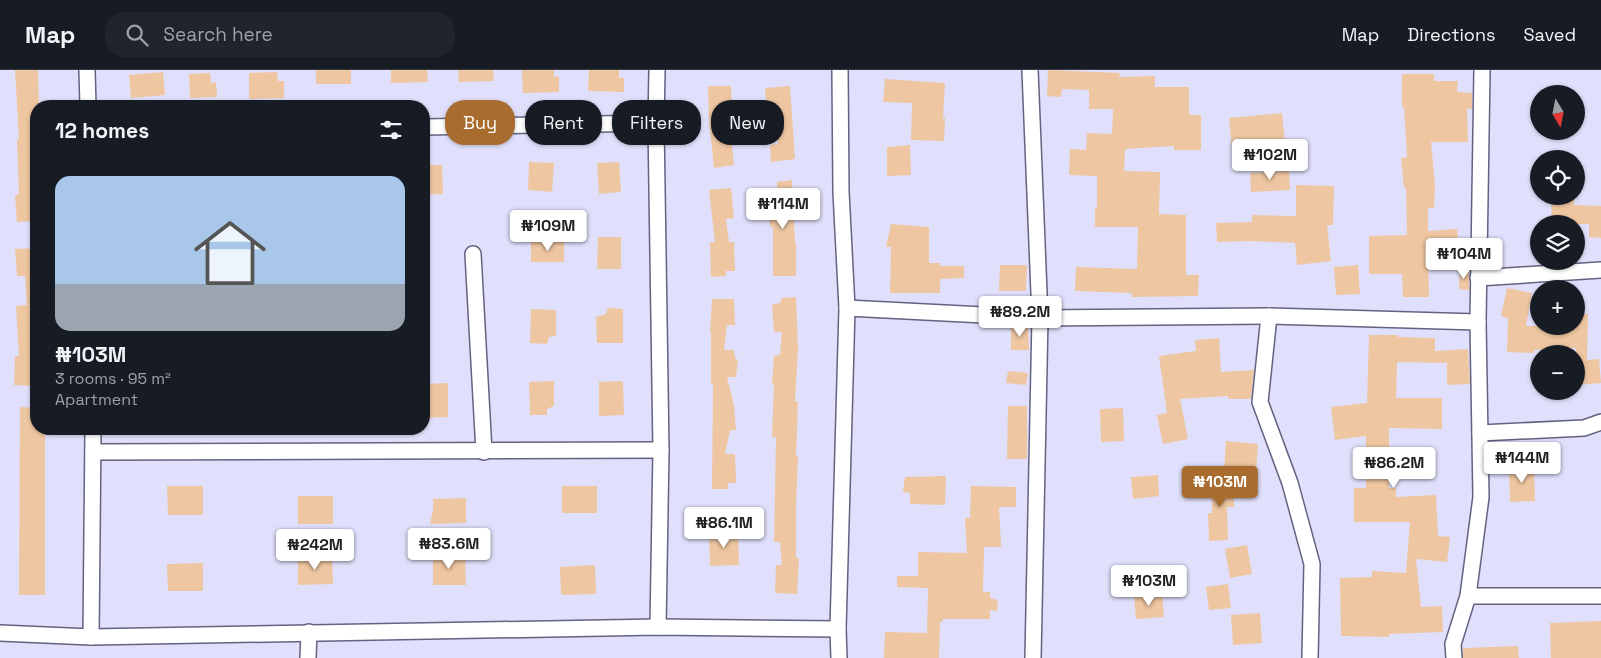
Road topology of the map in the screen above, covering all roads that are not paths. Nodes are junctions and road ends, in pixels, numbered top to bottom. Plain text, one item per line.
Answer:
1 (87, 70) edge
2 (657, 70) edge
3 (840, 70) edge
4 (1030, 70) edge
5 (1482, 70) edge
6 (88, 100) edge
7 (656, 100) edge
8 (612, 124) edge
9 (430, 127) edge
10 (656, 145) edge
11 (473, 254) dead end
12 (1601, 270) edge
13 (1478, 278) junction
14 (847, 308) junction
15 (1269, 316) junction
16 (1040, 318) junction
17 (1478, 322) junction
18 (1601, 422) edge
19 (1480, 433) junction
20 (93, 435) edge
21 (661, 450) junction
22 (93, 452) junction
23 (484, 452) junction
24 (1468, 596) junction
25 (1601, 596) edge
26 (658, 627) junction
27 (838, 630) junction
28 (308, 632) junction
29 (0, 633) edge
30 (91, 637) junction
31 (308, 658) edge
32 (839, 658) edge
33 (1033, 658) edge
34 (1310, 658) edge
35 (1454, 658) edge

1 - 6 street
2 - 7 street
3 - 14 street
4 - 16 street
5 - 13 street
8 - 9 street
10 - 21 street
11 - 23 street
12 - 13 street
13 - 17 street
14 - 16 street
14 - 27 street
15 - 16 street
15 - 17 street
15 - 34 street
16 - 33 street
17 - 19 street
18 - 19 street
19 - 24 street
20 - 22 street
21 - 23 street
21 - 26 street
22 - 23 street
22 - 30 street
24 - 25 street
24 - 35 street
26 - 27 street
26 - 28 street
27 - 32 street
28 - 30 street
28 - 31 street
29 - 30 street

